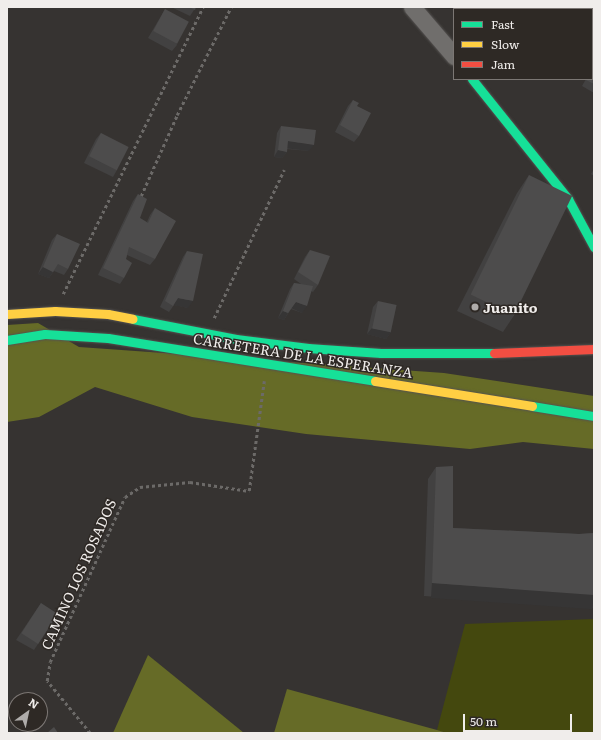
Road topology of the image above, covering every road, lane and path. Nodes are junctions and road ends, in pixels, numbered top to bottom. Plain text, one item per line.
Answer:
1 (203, 7) edge
2 (231, 7) edge
3 (412, 7) edge
4 (453, 55) edge
5 (473, 80) edge
6 (284, 170) dead end
7 (141, 196) edge
8 (594, 247) edge
9 (55, 311) junction
10 (7, 314) edge
11 (207, 333) junction
12 (7, 340) edge
13 (594, 349) edge
14 (266, 363) junction
15 (594, 416) edge
16 (90, 733) edge

1 - 9 path
2 - 7 path
3 - 4 street
5 - 8 street
6 - 11 path
9 - 10 street
9 - 11 street
11 - 13 street
12 - 14 street, CARRETERA DE LA ESPERANZA
14 - 15 street, CARRETERA DE LA ESPERANZA
14 - 16 path, CAMINO LOS ROSADOS

